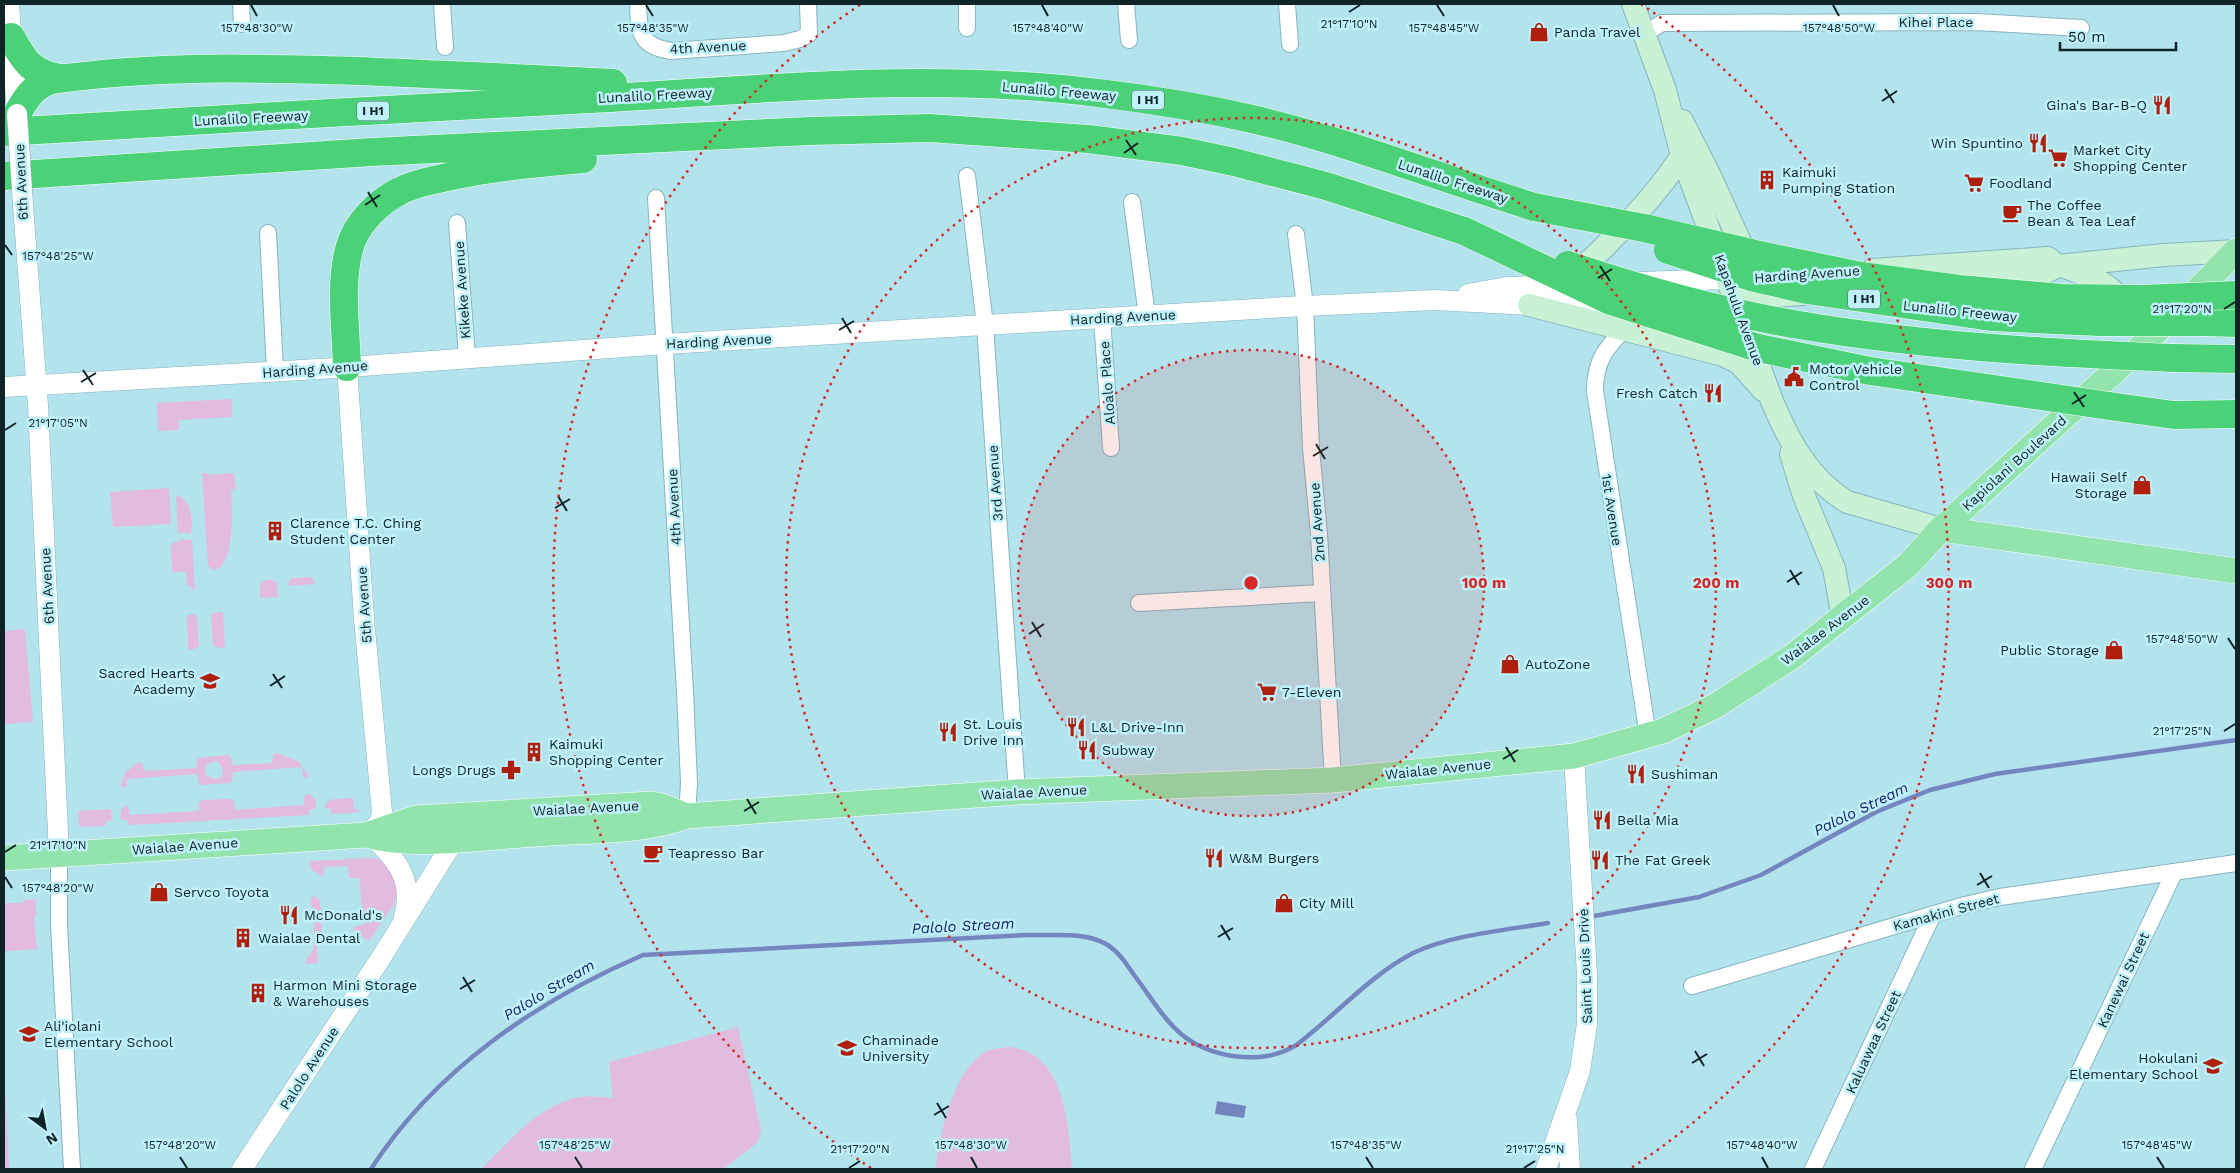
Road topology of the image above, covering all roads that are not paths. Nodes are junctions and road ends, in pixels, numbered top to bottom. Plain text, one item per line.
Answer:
1 (9, 4) edge
2 (241, 4) edge
3 (442, 4) edge
4 (638, 4) edge
5 (808, 4) edge
6 (967, 4) edge
7 (1126, 4) edge
8 (1287, 4) edge
9 (1633, 4) edge
10 (242, 24) dead end
11 (967, 28) dead end
12 (2081, 28) dead end
13 (1644, 34) junction
14 (11, 37) junction
15 (1128, 40) dead end
16 (1290, 44) dead end
17 (445, 47) dead end
18 (62, 78) junction
19 (742, 90) junction
20 (1665, 90) junction
21 (11, 123) edge
22 (810, 131) junction
23 (1682, 156) junction
24 (4, 176) edge
25 (967, 176) dead end
26 (656, 198) dead end
27 (1132, 202) dead end
28 (1534, 207) junction
29 (457, 223) dead end
30 (1464, 230) junction
31 (268, 234) dead end
32 (1296, 234) dead end
33 (2236, 251) edge
34 (1746, 255) junction
35 (2060, 266) junction
36 (1785, 275) junction
37 (1552, 285) junction
38 (1735, 285) junction
39 (2236, 295) edge
40 (1434, 300) junction
41 (1650, 302) junction
42 (1529, 305) junction
43 (1305, 306) junction
44 (1147, 316) junction
45 (1102, 318) junction
46 (2236, 323) edge
47 (984, 325) junction
48 (1624, 330) junction
49 (666, 344) junction
50 (2142, 346) junction
51 (467, 357) junction
52 (2236, 359) edge
53 (348, 367) junction
54 (274, 371) junction
55 (37, 386) junction
56 (4, 387) edge
57 (1772, 401) junction
58 (2236, 414) edge
59 (1787, 436) junction
60 (1111, 448) dead end
61 (1941, 529) junction
62 (2236, 571) edge
63 (1322, 593) junction
64 (1139, 603) dead end
65 (1843, 618) junction
66 (1648, 736) junction
67 (1574, 756) junction
68 (1333, 780) junction
69 (1017, 792) junction
70 (611, 806) junction
71 (687, 816) junction
72 (369, 836) junction
73 (455, 839) junction
74 (60, 854) junction
75 (4, 858) edge
76 (2236, 863) edge
77 (2174, 873) junction
78 (1933, 914) junction
79 (402, 926) junction
80 (1692, 986) dead end
81 (1567, 1110) junction
82 (72, 1169) edge
83 (242, 1169) edge
84 (1546, 1169) edge
85 (1570, 1169) edge
86 (1812, 1169) edge
87 (2033, 1169) edge

1 - 14 street, 6th Avenue
2 - 10 street
3 - 17 street
4 - 5 street, 4th Avenue
6 - 11 street
7 - 15 street
8 - 16 street
9 - 13 main road, Kapahulu Avenue
12 - 13 street, Kihei Place
13 - 20 main road, Kapahulu Avenue
14 - 18 highway
14 - 21 street, 6th Avenue
18 - 19 highway
18 - 21 highway
19 - 21 highway, Lunalilo Freeway / I H1
19 - 28 highway, Lunalilo Freeway / I H1
20 - 23 main road, Kapahulu Avenue
20 - 34 main road
21 - 55 street, 6th Avenue, bridge
22 - 24 highway
22 - 30 highway
22 - 53 highway
23 - 37 main road
23 - 38 main road, Kapahulu Avenue
25 - 47 street, 3rd Avenue
26 - 49 street, 4th Avenue
27 - 44 street
28 - 39 highway, bridge
28 - 46 highway, Lunalilo Freeway / I H1, bridge
29 - 51 street, Kikeke Avenue
30 - 52 highway, bridge
30 - 58 highway, bridge
31 - 54 street
32 - 43 street, 2nd Avenue
33 - 35 main road, Harding Avenue
33 - 50 main road, Kapiolani Boulevard
34 - 36 main road
34 - 38 main road
35 - 36 main road, Harding Avenue
35 - 38 main road, Harding Avenue
35 - 50 main road
36 - 38 main road, Harding Avenue
37 - 38 street, Harding Avenue
37 - 40 street, Harding Avenue
38 - 41 street, Harding Avenue
38 - 57 main road, Kapahulu Avenue
40 - 42 street, Harding Avenue
40 - 43 street, Harding Avenue
41 - 42 street, Harding Avenue
41 - 48 street, 1st Avenue
42 - 48 main road
43 - 44 street, Harding Avenue
43 - 63 street, 2nd Avenue
44 - 45 street, Harding Avenue
45 - 47 street, Harding Avenue
45 - 60 street, Aloalo Place
47 - 49 street, Harding Avenue
47 - 69 street, 3rd Avenue
48 - 57 main road
48 - 66 street, 1st Avenue
49 - 51 street, Harding Avenue
49 - 71 street, 4th Avenue
50 - 61 main road, Kapiolani Boulevard
51 - 53 street, Harding Avenue
53 - 54 street, Harding Avenue
53 - 72 street, 5th Avenue
54 - 55 street, Harding Avenue
55 - 56 street, Harding Avenue
55 - 74 street, 6th Avenue
57 - 59 main road, Kapahulu Avenue
59 - 61 main road, Kapahulu Avenue
59 - 65 main road
61 - 62 main road
61 - 65 main road, Waialae Avenue
63 - 64 street
63 - 68 street, 2nd Avenue
65 - 66 main road, Waialae Avenue
66 - 67 main road, Waialae Avenue
67 - 68 main road, Waialae Avenue
67 - 81 street, Saint Louis Drive
68 - 69 main road, Waialae Avenue
69 - 71 main road, Waialae Avenue
70 - 71 main road, Waialae Avenue
70 - 72 main road, Waialae Avenue
70 - 73 street
71 - 73 main road, Waialae Avenue
72 - 73 main road, Waialae Avenue
72 - 74 main road, Waialae Avenue
72 - 79 street
73 - 79 street, Palolo Avenue
74 - 75 main road, Waialae Avenue
74 - 82 street, 6th Avenue
76 - 77 street, Kamakini Street
77 - 78 street, Kamakini Street
77 - 87 street, Kanewai Street
78 - 80 street, Kamakini Street
78 - 86 street, Kaluawaa Street
79 - 83 street, Palolo Avenue
81 - 84 street, Saint Louis Drive
81 - 85 street

